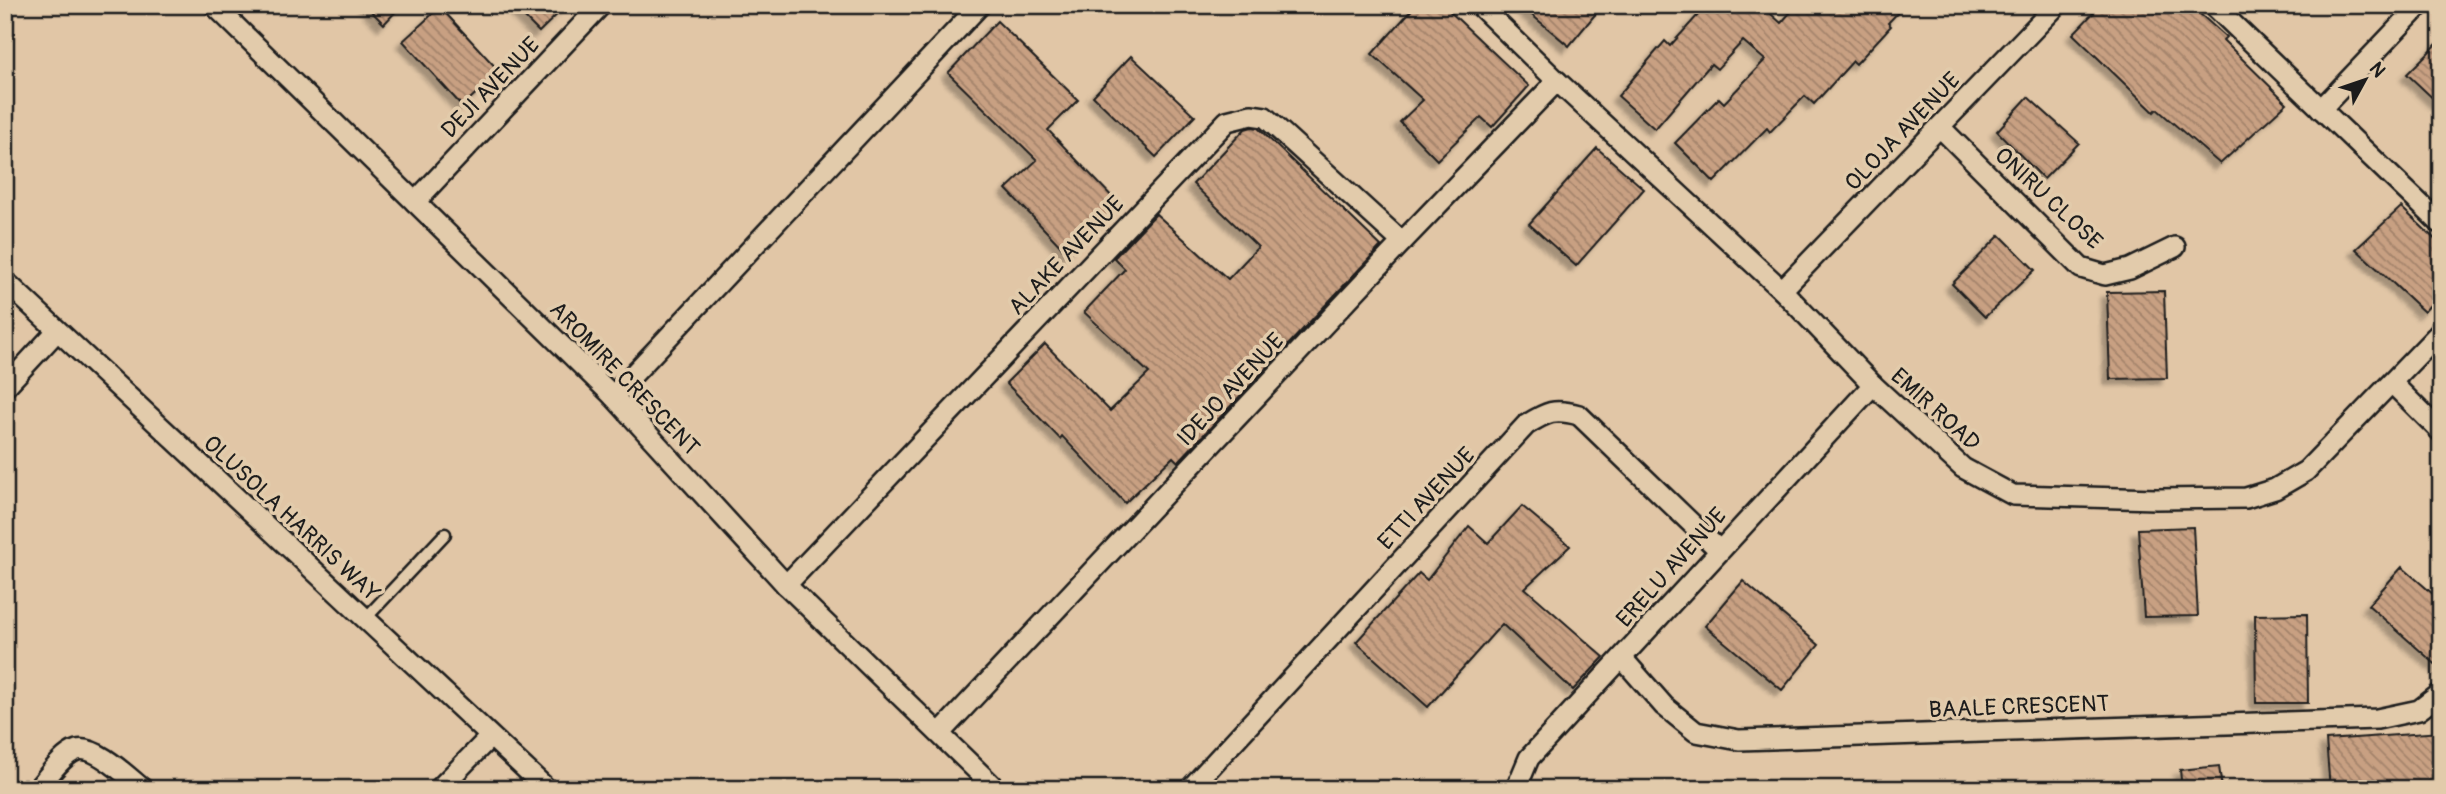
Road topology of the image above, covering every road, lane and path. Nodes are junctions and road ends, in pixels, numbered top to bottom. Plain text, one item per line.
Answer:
1 (215, 5) edge
2 (601, 5) edge
3 (980, 5) edge
4 (1479, 5) edge
5 (2057, 5) edge
6 (2213, 5) edge
7 (2420, 5) edge
8 (1557, 81) junction
9 (2321, 109) junction
10 (1940, 127) junction
11 (415, 202) junction
12 (2441, 224) edge
13 (1402, 242) junction
14 (2175, 247) dead end
15 (5, 281) edge
16 (1782, 290) junction
17 (57, 331) junction
18 (2441, 331) edge
19 (2392, 383) junction
20 (1872, 385) junction
21 (5, 387) edge
22 (613, 396) junction
23 (2441, 432) edge
24 (445, 534) dead end
25 (1719, 550) junction
26 (786, 585) junction
27 (365, 619) junction
28 (1622, 658) junction
29 (2441, 693) edge
30 (940, 733) junction
31 (490, 737) junction
32 (37, 789) edge
33 (143, 789) edge
34 (439, 789) edge
35 (547, 789) edge
36 (996, 789) edge
37 (1190, 789) edge
38 (1517, 789) edge

1 - 11 street, AROMIRE CRESCENT
2 - 11 street, DEJI AVENUE
3 - 22 street
4 - 8 street, EMIR ROAD
5 - 10 street, OLOJA AVENUE
6 - 9 street
7 - 9 street
8 - 13 street, IDEJO AVENUE
8 - 16 street, EMIR ROAD
9 - 12 street
10 - 14 street, ONIRU CLOSE
10 - 16 street, OLOJA AVENUE
11 - 22 street, AROMIRE CRESCENT
13 - 26 street, ALAKE AVENUE
13 - 30 street, IDEJO AVENUE
15 - 17 street, OLUSOLA HARRIS WAY
16 - 20 street, EMIR ROAD
17 - 21 street
17 - 27 street, OLUSOLA HARRIS WAY
18 - 19 street, EMIR ROAD
19 - 20 street, EMIR ROAD
19 - 23 street
20 - 25 street, ERELU AVENUE
22 - 26 street, AROMIRE CRESCENT
24 - 27 lane
25 - 28 street, ERELU AVENUE
25 - 37 street, ETTI AVENUE
26 - 30 street, AROMIRE CRESCENT
27 - 31 street, OLUSOLA HARRIS WAY
28 - 29 street, BAALE CRESCENT
28 - 38 street, ERELU AVENUE
30 - 36 street, AROMIRE CRESCENT
31 - 34 street
31 - 35 street, OLUSOLA HARRIS WAY
32 - 33 street

